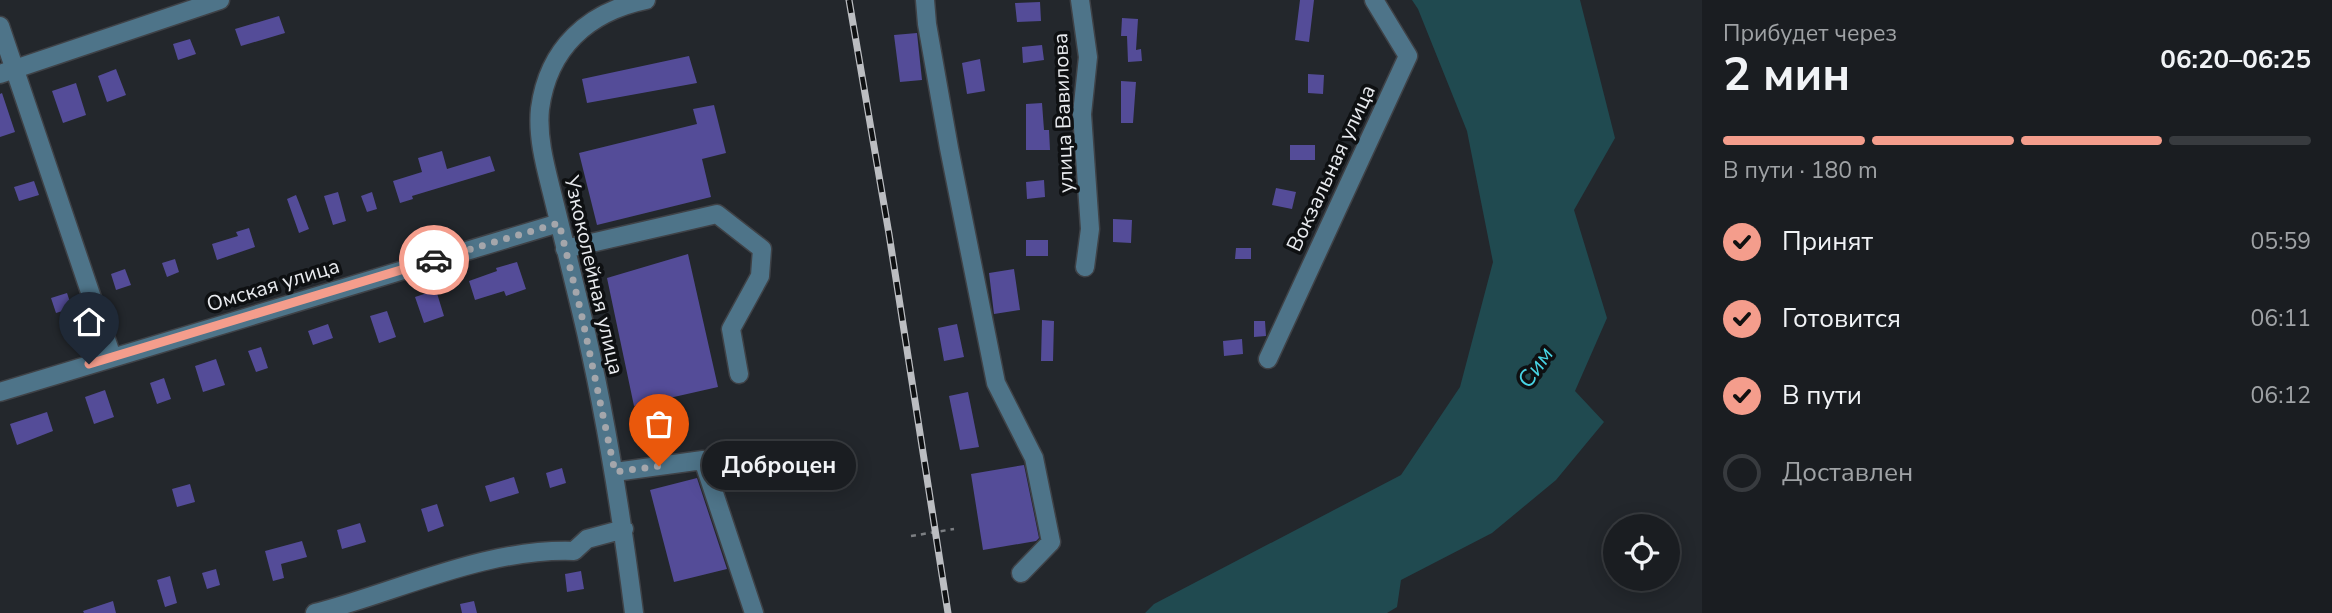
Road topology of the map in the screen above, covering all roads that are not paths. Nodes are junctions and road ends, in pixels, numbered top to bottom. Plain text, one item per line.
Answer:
1 (220, 0) edge
2 (646, 0) edge
3 (925, 0) edge
4 (1080, 0) edge
5 (1374, 0) edge
6 (0, 26) edge
7 (8, 71) edge
8 (559, 223) junction
9 (565, 249) junction
10 (1085, 267) dead end
11 (112, 357) junction
12 (1268, 359) dead end
13 (739, 374) dead end
14 (0, 393) edge
15 (615, 472) junction
16 (624, 529) junction
17 (1021, 573) dead end
18 (315, 613) edge
19 (634, 613) edge
20 (754, 613) edge

1 - 7 street
2 - 8 street, Узкоколейная улица
3 - 17 street
4 - 10 street, улица Вавилова
5 - 12 street, Вокзальная улица
6 - 7 street
7 - 11 street
8 - 9 street, Узкоколейная улица
8 - 11 street, Омская улица
9 - 13 street
9 - 15 street, Узкоколейная улица
11 - 14 street, Омская улица
15 - 16 street, Узкоколейная улица
15 - 20 street
16 - 18 street
16 - 19 street, Узкоколейная улица

